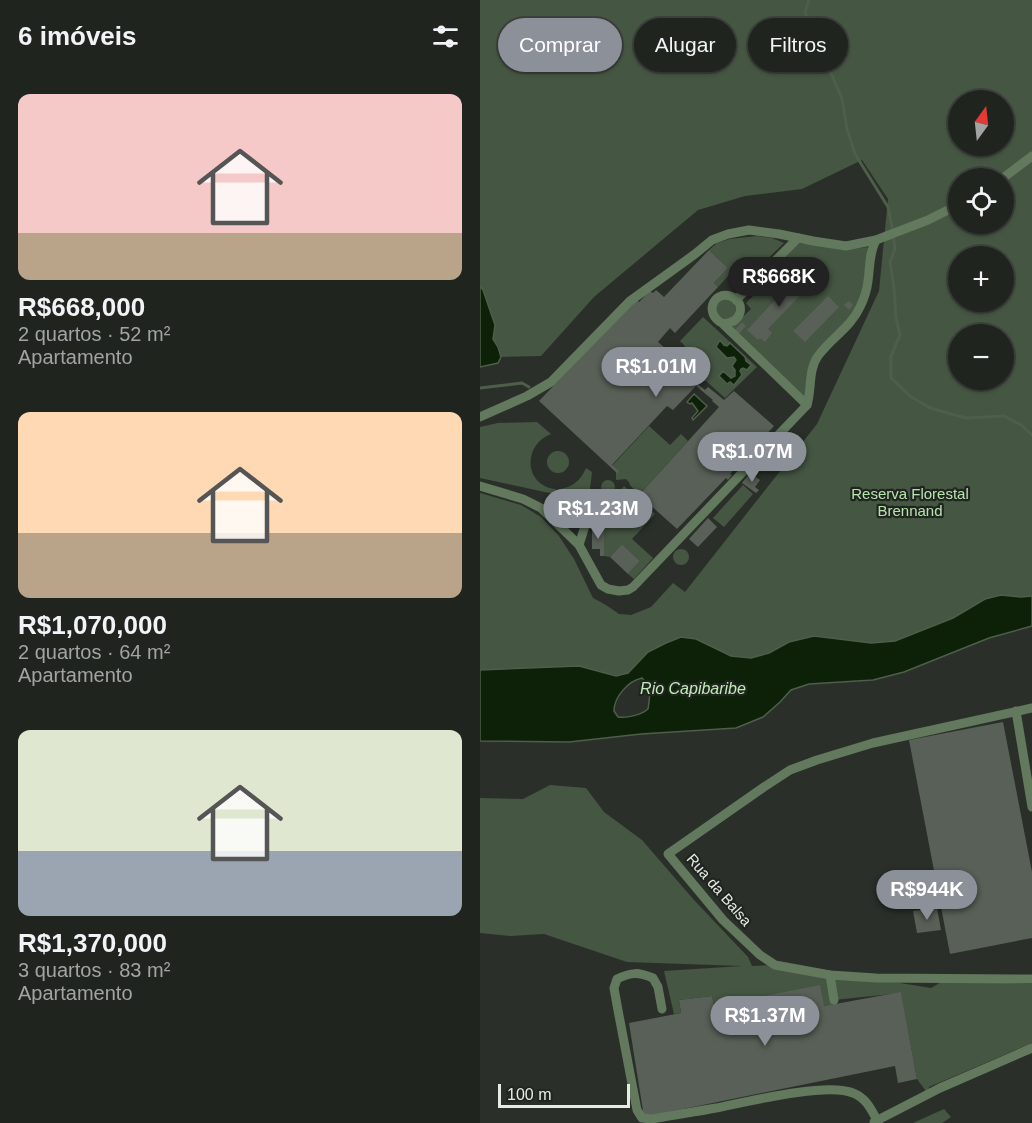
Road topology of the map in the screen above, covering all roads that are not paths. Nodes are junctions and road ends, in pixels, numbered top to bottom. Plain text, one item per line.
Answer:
1 (1032, 156) edge
2 (1014, 170) edge
3 (948, 210) edge
4 (798, 238) junction
5 (876, 240) junction
6 (736, 300) junction
7 (722, 323) junction
8 (807, 405) junction
9 (480, 417) edge
10 (480, 486) edge
11 (585, 526) dead end
12 (579, 546) junction
13 (1032, 708) edge
14 (1016, 711) junction
15 (1029, 765) edge
16 (1032, 807) edge
17 (830, 975) junction
18 (1032, 978) edge
19 (834, 1000) dead end
20 (662, 1009) dead end
21 (1032, 1048) edge
22 (875, 1122) edge

1 - 2 street
3 - 5 street
4 - 5 street
4 - 6 street
4 - 9 street
5 - 8 street
6 - 7 street
6 - 7 street
7 - 8 street
8 - 12 street
10 - 12 street
11 - 12 street
13 - 14 street, Rua da Balsa
14 - 15 street
14 - 17 street, Rua da Balsa
15 - 16 street
17 - 18 street, Rua da Balsa
17 - 19 street
20 - 22 street
21 - 22 street

